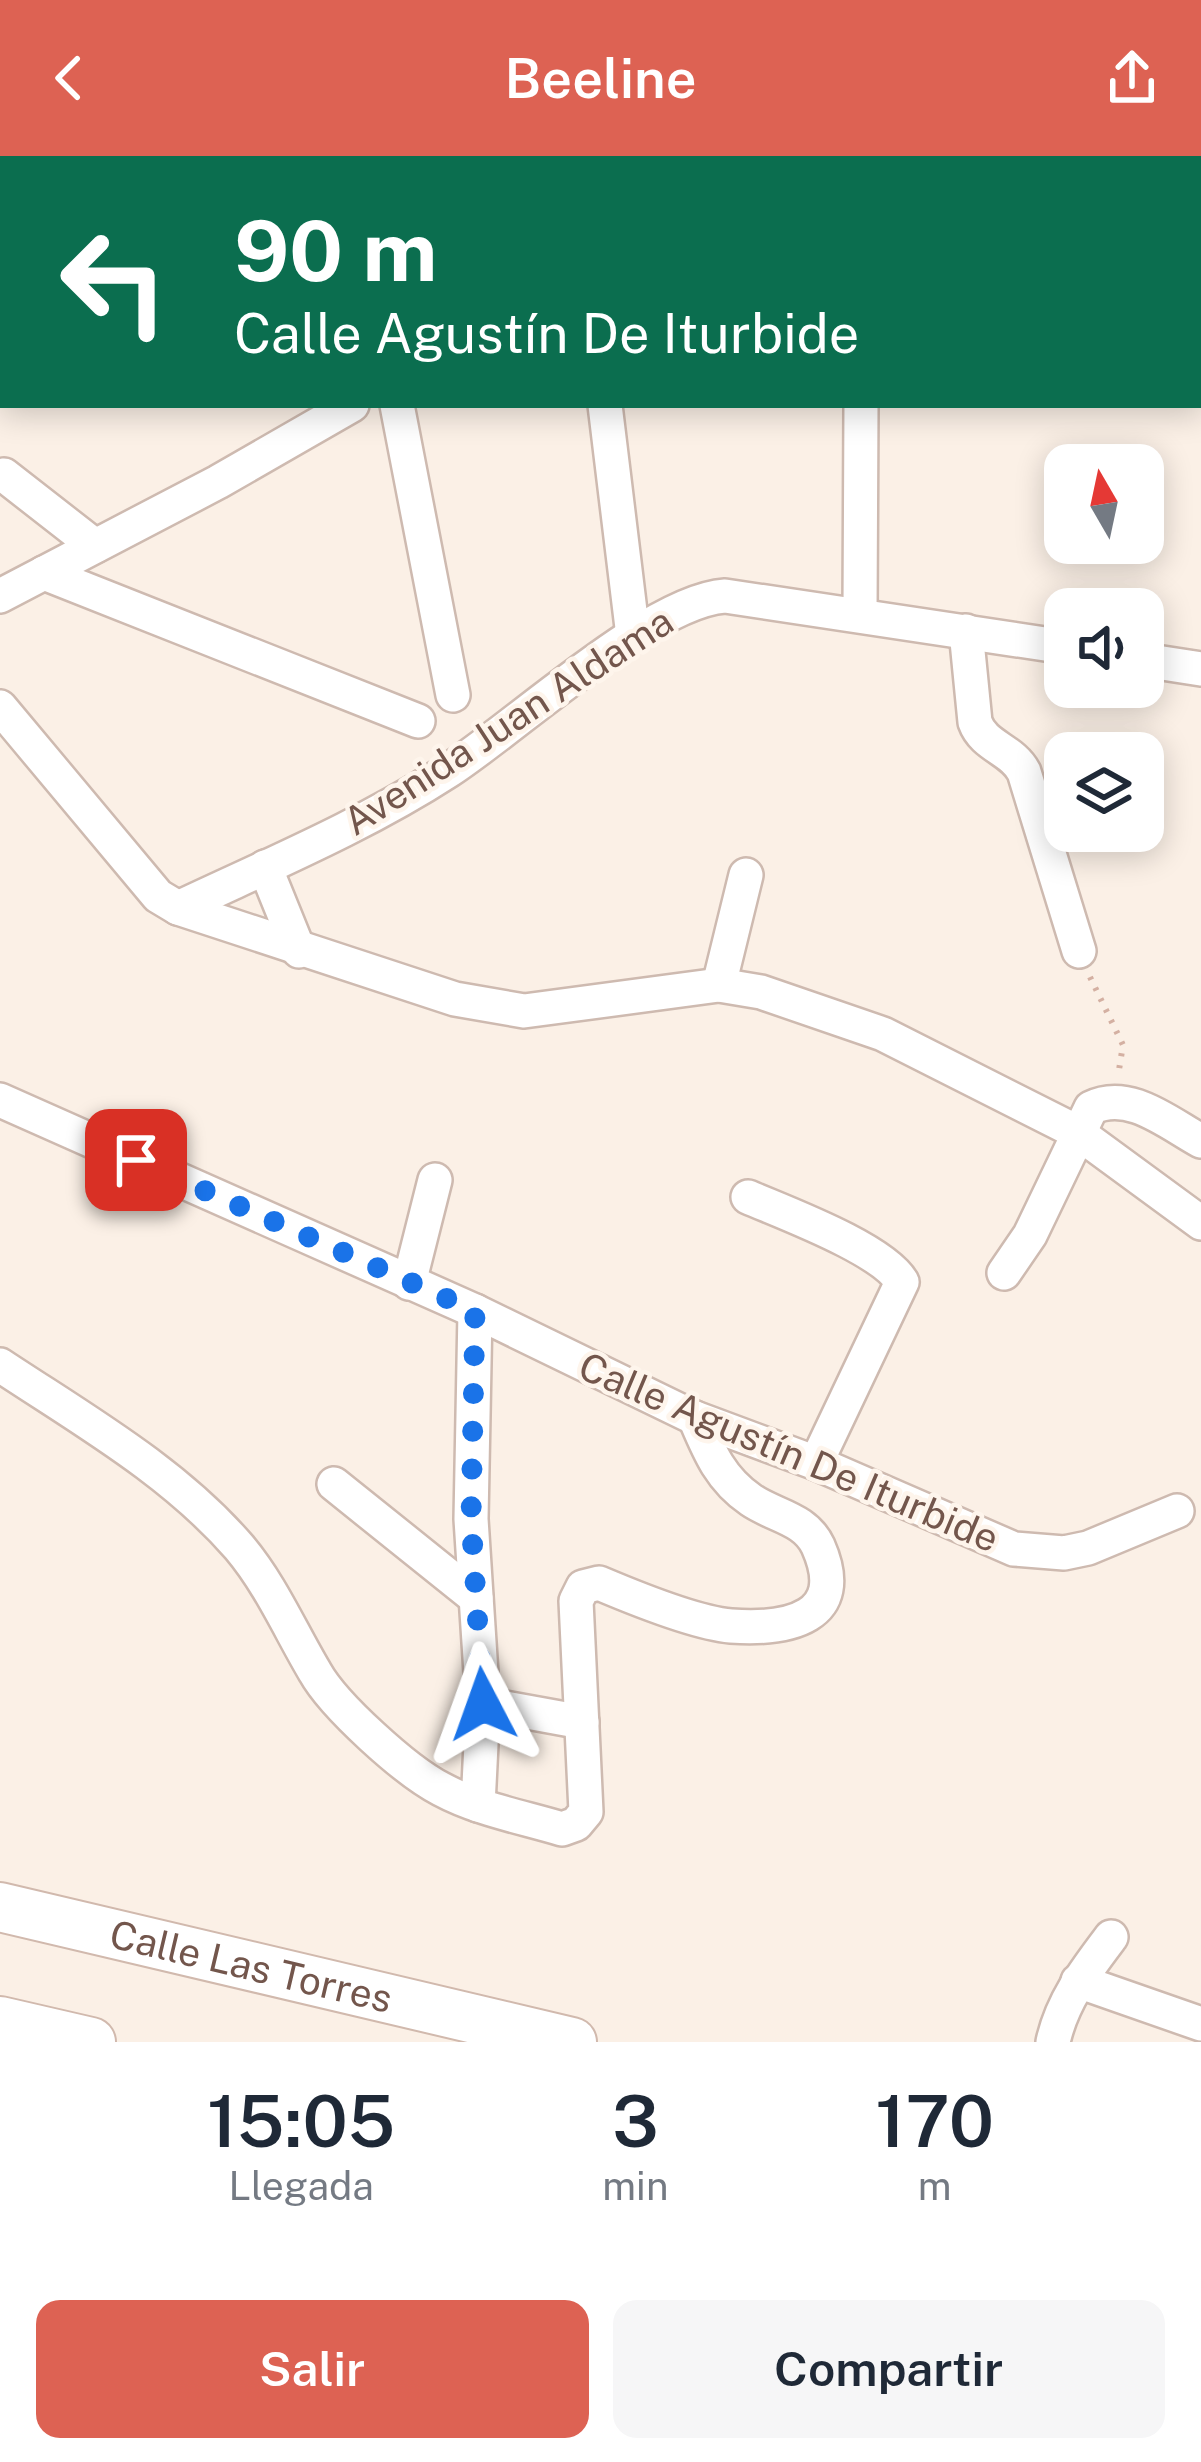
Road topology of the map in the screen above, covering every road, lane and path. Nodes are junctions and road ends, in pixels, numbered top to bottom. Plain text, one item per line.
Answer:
1 (398, 408) edge
2 (605, 408) edge
3 (861, 408) edge
4 (331, 410) edge
5 (4, 475) dead end
6 (95, 546) junction
7 (44, 573) junction
8 (0, 596) edge
9 (860, 613) junction
10 (966, 631) junction
11 (633, 637) junction
12 (1044, 644) edge
13 (1164, 663) edge
14 (1201, 669) edge
15 (453, 694) dead end
16 (418, 721) dead end
17 (7, 729) edge
18 (265, 867) junction
19 (746, 875) dead end
20 (178, 908) junction
21 (299, 951) junction
22 (1079, 952) joint
23 (719, 985) junction
24 (0, 1100) edge
25 (1104, 1102) junction
26 (1077, 1132) junction
27 (1201, 1141) edge
28 (435, 1180) dead end
29 (748, 1197) dead end
30 (1201, 1223) edge
31 (1004, 1273) dead end
32 (409, 1282) junction
33 (475, 1311) junction
34 (0, 1365) edge
35 (695, 1418) junction
36 (816, 1462) junction
37 (334, 1484) dead end
38 (1178, 1511) dead end
39 (476, 1598) junction
40 (483, 1704) junction
41 (582, 1721) junction
42 (478, 1805) junction
43 (0, 1906) edge
44 (1111, 1937) dead end
45 (1078, 1981) junction
46 (0, 2021) edge
47 (1201, 2024) edge
48 (91, 2042) edge
49 (572, 2042) edge
50 (1053, 2042) edge

1 - 15 street
2 - 11 street
3 - 9 street
4 - 6 street
5 - 6 street
6 - 7 street
7 - 8 street
7 - 16 street
9 - 10 street, Avenida Juan Aldama
9 - 11 street, Avenida Juan Aldama
10 - 12 street, Avenida Juan Aldama
10 - 22 street
11 - 18 street, Avenida Juan Aldama
13 - 14 street
17 - 20 street
18 - 20 street, Avenida Juan Aldama
18 - 21 street
19 - 23 street
20 - 21 street
21 - 23 street
22 - 25 path
23 - 26 street
24 - 32 street, Calle Agustín De Iturbide
25 - 26 street
25 - 27 street
26 - 30 street
26 - 31 street
28 - 32 street
29 - 36 street
32 - 33 street, Calle Agustín De Iturbide
33 - 35 street, Calle Agustín De Iturbide
33 - 39 street
34 - 42 street
35 - 36 street, Calle Agustín De Iturbide
35 - 41 street
36 - 38 street, Calle Agustín De Iturbide
37 - 39 street
39 - 40 street
40 - 41 street
40 - 42 street
41 - 42 street
43 - 49 main road, Calle Las Torres
44 - 45 street
45 - 47 street
45 - 50 street
46 - 48 main road

